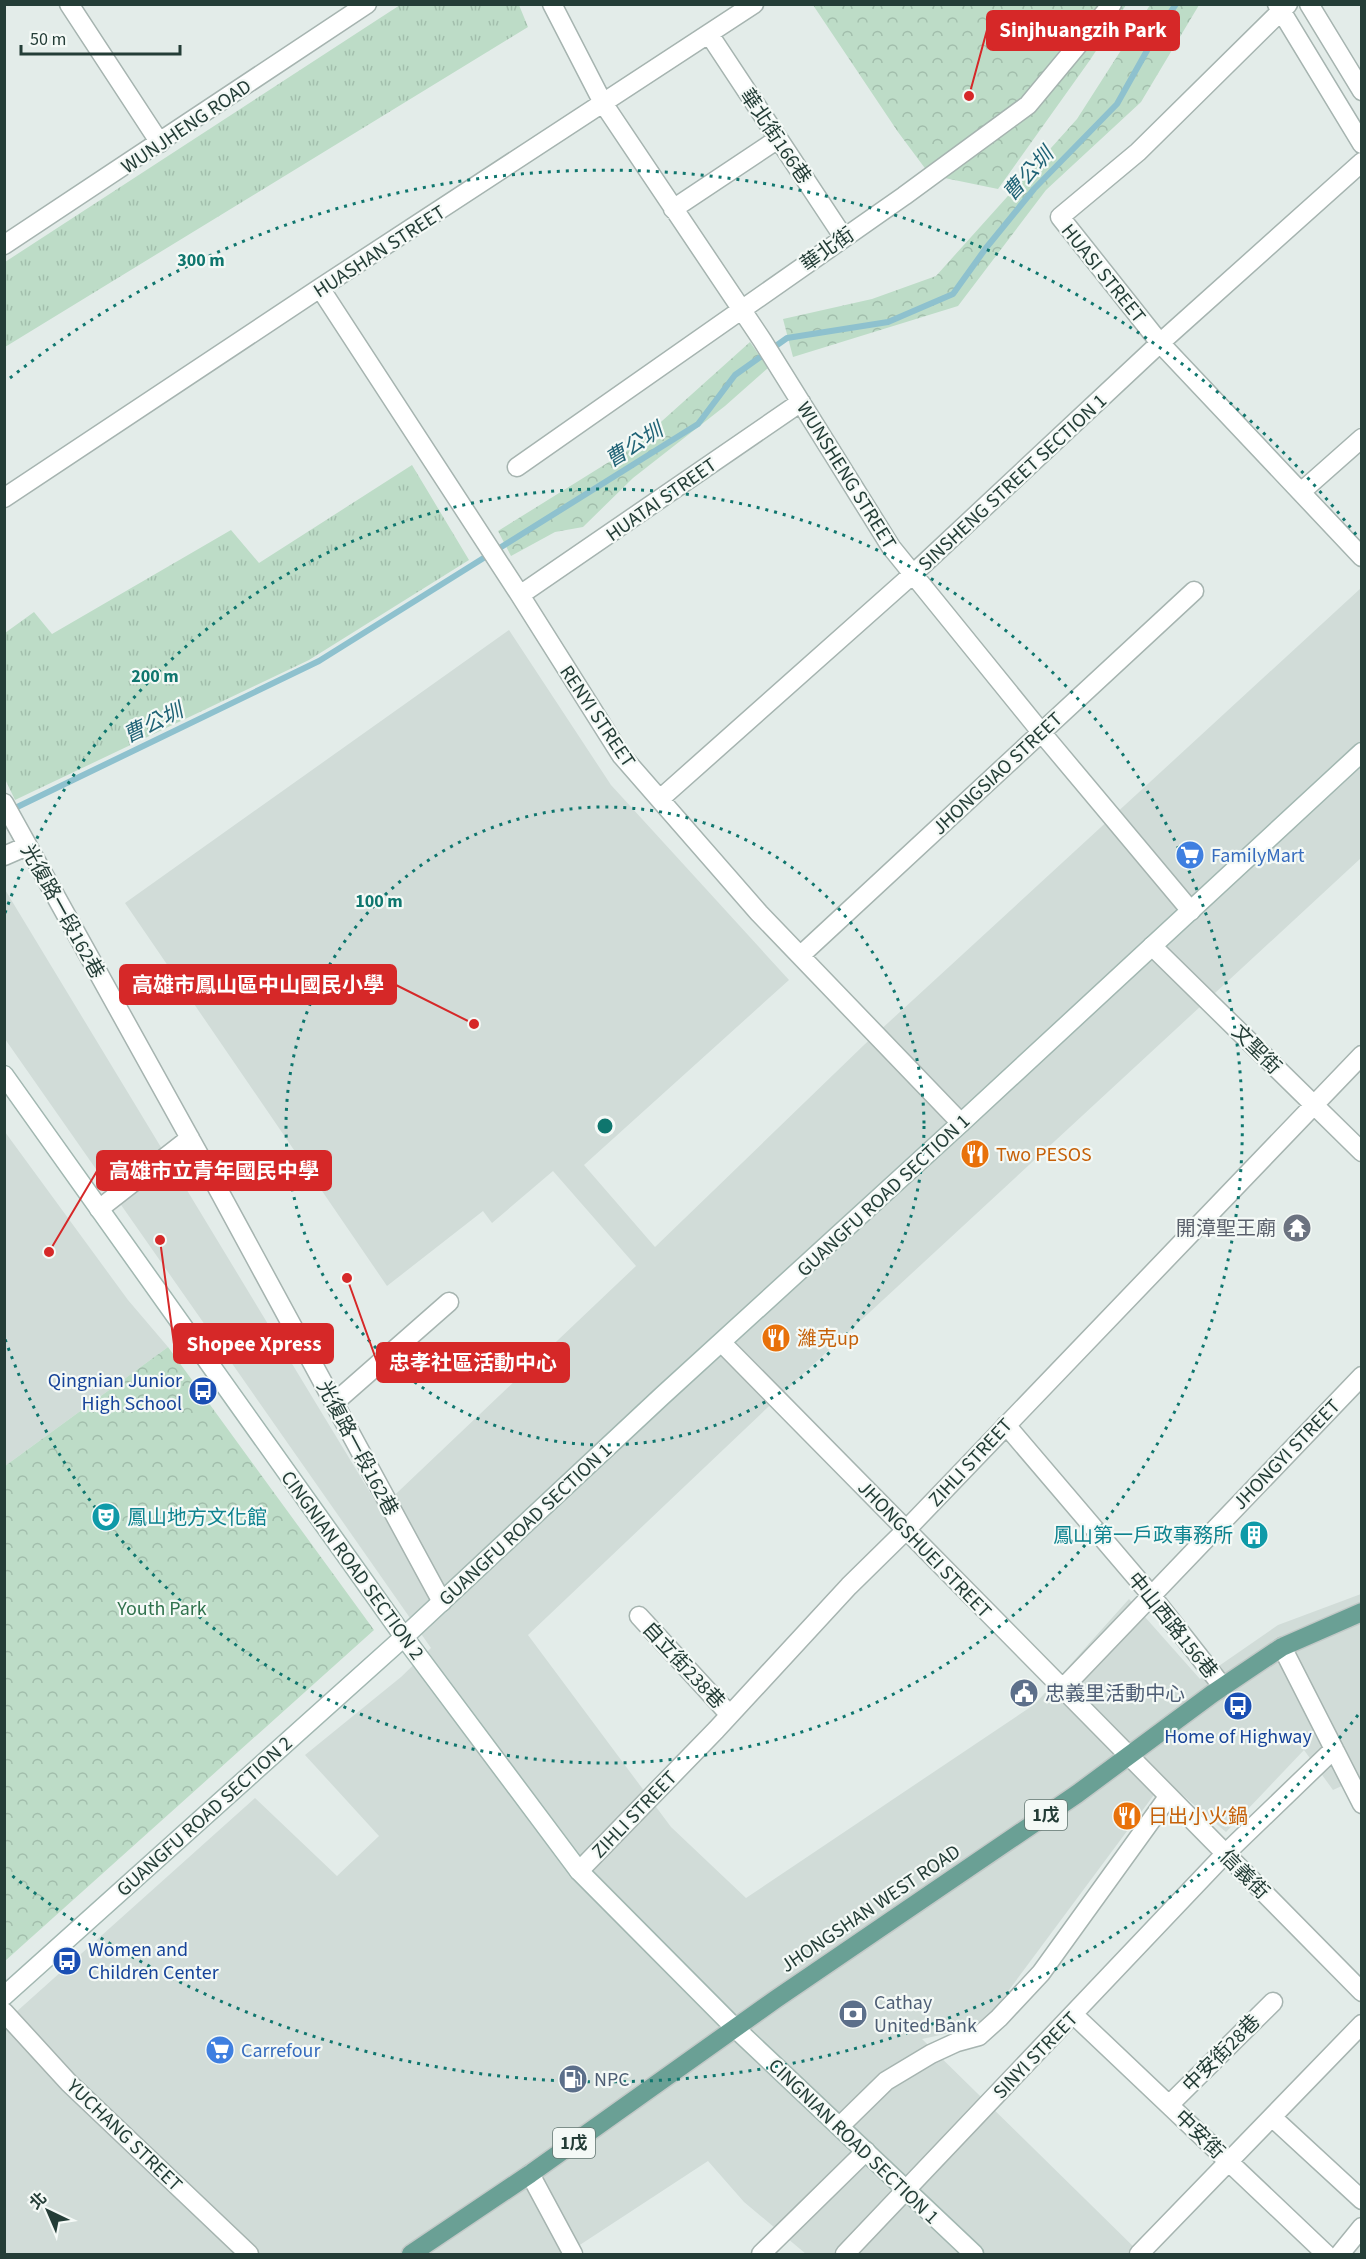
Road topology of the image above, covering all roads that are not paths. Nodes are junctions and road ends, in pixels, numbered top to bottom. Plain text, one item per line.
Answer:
1 (69, 4) edge
2 (367, 4) edge
3 (552, 4) edge
4 (754, 4) edge
5 (1112, 4) edge
6 (1309, 4) edge
7 (1282, 7) edge
8 (708, 34) junction
9 (1362, 91) edge
10 (603, 103) junction
11 (778, 139) junction
12 (160, 143) junction
13 (1362, 144) edge
14 (1362, 162) edge
15 (673, 209) junction
16 (844, 238) junction
17 (4, 245) edge
18 (320, 288) junction
19 (740, 309) junction
20 (1160, 343) junction
21 (801, 402) junction
22 (1362, 438) edge
23 (517, 467) dead end
24 (1301, 492) junction
25 (4, 498) edge
26 (1362, 557) edge
27 (913, 574) junction
28 (1194, 591) dead end
29 (520, 595) junction
30 (1041, 732) junction
31 (1362, 752) edge
32 (660, 799) junction
33 (4, 803) edge
34 (27, 846) junction
35 (4, 856) edge
36 (1191, 911) junction
37 (1152, 946) junction
38 (801, 955) junction
39 (1362, 1054) edge
40 (4, 1075) edge
41 (1313, 1104) junction
42 (961, 1123) junction
43 (190, 1138) junction
44 (1362, 1152) edge
45 (99, 1209) junction
46 (449, 1302) dead end
47 (722, 1343) junction
48 (1362, 1376) edge
49 (334, 1403) junction
50 (1006, 1425) junction
51 (906, 1530) junction
52 (1151, 1596) junction
53 (442, 1602) junction
54 (1362, 1612) edge
55 (639, 1616) dead end
56 (404, 1637) junction
57 (1282, 1647) junction
58 (1223, 1687) junction
59 (1062, 1689) junction
60 (729, 1714) junction
61 (1334, 1749) junction
62 (1127, 1756) junction
63 (1168, 1797) junction
64 (1362, 1804) edge
65 (1225, 1854) junction
66 (579, 1871) junction
67 (1362, 1992) edge
68 (4, 1996) edge
69 (1273, 2002) dead end
70 (4, 2012) edge
71 (1074, 2015) junction
72 (1362, 2024) edge
73 (735, 2028) junction
74 (1169, 2105) junction
75 (1272, 2117) junction
76 (840, 2127) junction
77 (866, 2151) junction
78 (1229, 2162) junction
79 (530, 2174) junction
80 (905, 2190) junction
81 (1362, 2200) edge
82 (1362, 2227) edge
83 (249, 2254) edge
84 (411, 2254) edge
85 (573, 2254) edge
86 (760, 2254) edge
87 (844, 2254) edge
88 (974, 2254) edge
89 (1139, 2254) edge
90 (1326, 2254) edge
91 (1340, 2254) edge

1 - 12 street
2 - 12 street, WUNJHENG ROAD
3 - 10 street, WUNSHENG STREET
4 - 8 street, HUASHAN STREET
5 - 16 street, 華北街
6 - 9 street
7 - 13 street
7 - 20 street, HUASI STREET
8 - 10 street, HUASHAN STREET
8 - 11 street, 華北街166巷
10 - 15 street, WUNSHENG STREET
10 - 18 street, HUASHAN STREET
11 - 15 street
11 - 16 street, 華北街166巷
12 - 17 street, WUNJHENG ROAD
14 - 20 street, SINSHENG STREET SECTION 1
15 - 19 street, WUNSHENG STREET
16 - 19 street, 華北街
18 - 25 street, HUASHAN STREET
18 - 29 street, RENYI STREET
19 - 21 street, WUNSHENG STREET
19 - 23 street, 華北街
20 - 24 street, HUASI STREET
20 - 27 street, SINSHENG STREET SECTION 1
21 - 27 street, WUNSHENG STREET
21 - 29 street, HUATAI STREET
22 - 24 street
24 - 26 street, HUASI STREET
27 - 30 street, WUNSHENG STREET
27 - 32 street, SINSHENG STREET SECTION 1
28 - 30 street, JHONGSIAO STREET
29 - 32 street, RENYI STREET
30 - 36 street, WUNSHENG STREET
30 - 38 street, JHONGSIAO STREET
31 - 36 street, GUANGFU ROAD SECTION 1
32 - 38 street, RENYI STREET
33 - 34 street, 光復路一段162巷
34 - 35 street
34 - 43 street, 光復路一段162巷
36 - 37 street, GUANGFU ROAD SECTION 1
37 - 41 street, 文聖街
37 - 42 street, GUANGFU ROAD SECTION 1
38 - 42 street, RENYI STREET
39 - 41 street, ZIHLI STREET
40 - 45 street, CINGNIAN ROAD SECTION 2
41 - 44 street, 文聖街
41 - 50 street, ZIHLI STREET
42 - 47 street, GUANGFU ROAD SECTION 1
43 - 45 street
43 - 49 street, 光復路一段162巷
45 - 56 street, CINGNIAN ROAD SECTION 2
46 - 49 street
47 - 51 street, JHONGSHUEI STREET
47 - 53 street, GUANGFU ROAD SECTION 1
48 - 52 street, JHONGYI STREET
49 - 53 street, 光復路一段162巷
50 - 51 street, ZIHLI STREET
50 - 52 street, 中山西路156巷
51 - 59 street, JHONGSHUEI STREET
51 - 60 street, ZIHLI STREET
52 - 58 street, 中山西路156巷
52 - 59 street, JHONGYI STREET
53 - 56 street, GUANGFU ROAD SECTION 1
54 - 57 main road, JHONGSHAN WEST ROAD / 1戊
55 - 60 street, 自立街238巷
56 - 66 street, CINGNIAN ROAD SECTION 2
56 - 68 street, GUANGFU ROAD SECTION 2
57 - 58 main road, JHONGSHAN WEST ROAD / 1戊
57 - 61 street
58 - 62 main road, JHONGSHAN WEST ROAD / 1戊
59 - 62 street, JHONGSHUEI STREET
60 - 66 street, ZIHLI STREET
61 - 64 street
61 - 65 street, SINYI STREET
62 - 63 street, 信義街
62 - 73 main road, JHONGSHAN WEST ROAD / 1戊
63 - 65 street, 信義街
63 - 76 street
65 - 67 street, 信義街
65 - 71 street, SINYI STREET
66 - 73 street, CINGNIAN ROAD SECTION 2
69 - 74 street, 中安街28巷
70 - 83 street, YUCHANG STREET
71 - 74 street, 中安街
71 - 80 street, SINYI STREET
72 - 75 street
73 - 76 street, CINGNIAN ROAD SECTION 1
73 - 79 main road, JHONGSHAN WEST ROAD / 1戊
74 - 78 street, 中安街
75 - 78 street
75 - 81 street
76 - 77 street, CINGNIAN ROAD SECTION 1
77 - 80 street, CINGNIAN ROAD SECTION 1
77 - 86 street
78 - 89 street
78 - 90 street, 中安街
79 - 84 main road, JHONGSHAN WEST ROAD / 1戊
79 - 85 street
80 - 87 street, SINYI STREET
80 - 88 street, CINGNIAN ROAD SECTION 1
82 - 91 street

